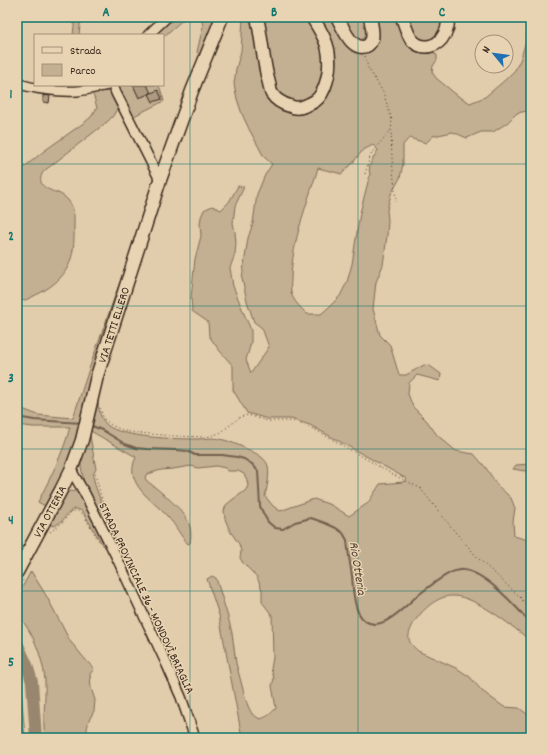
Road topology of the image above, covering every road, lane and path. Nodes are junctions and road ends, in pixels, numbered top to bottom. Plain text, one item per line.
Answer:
1 (167, 17) edge
2 (222, 17) edge
3 (257, 17) edge
4 (312, 17) edge
5 (337, 17) edge
6 (370, 17) edge
7 (402, 17) edge
8 (448, 17) edge
9 (149, 34) edge
10 (363, 47) junction
11 (17, 83) edge
12 (103, 86) edge
13 (113, 86) edge
14 (391, 130) junction
15 (365, 174) dead end
16 (160, 180) junction
17 (396, 202) dead end
18 (100, 406) dead end
19 (71, 470) junction
20 (95, 474) dead end
21 (47, 535) dead end
22 (117, 539) dead end
23 (100, 544) dead end
24 (22, 573) edge
25 (17, 592) edge
26 (531, 611) edge
27 (195, 738) edge

1 - 9 street
2 - 16 main road, VIA TETTI ELLERO
3 - 4 main road
5 - 10 main road
6 - 10 main road
7 - 8 main road
10 - 14 path
11 - 12 street
13 - 16 street
14 - 15 path
14 - 17 path
16 - 19 main road, VIA TETTI ELLERO
18 - 26 path
19 - 24 main road, VIA OTTERIA
19 - 27 street, STRADA PROVINCIALE 36 - MONDOVÌ BRIAGLIA
20 - 22 path
21 - 23 path
24 - 25 path

